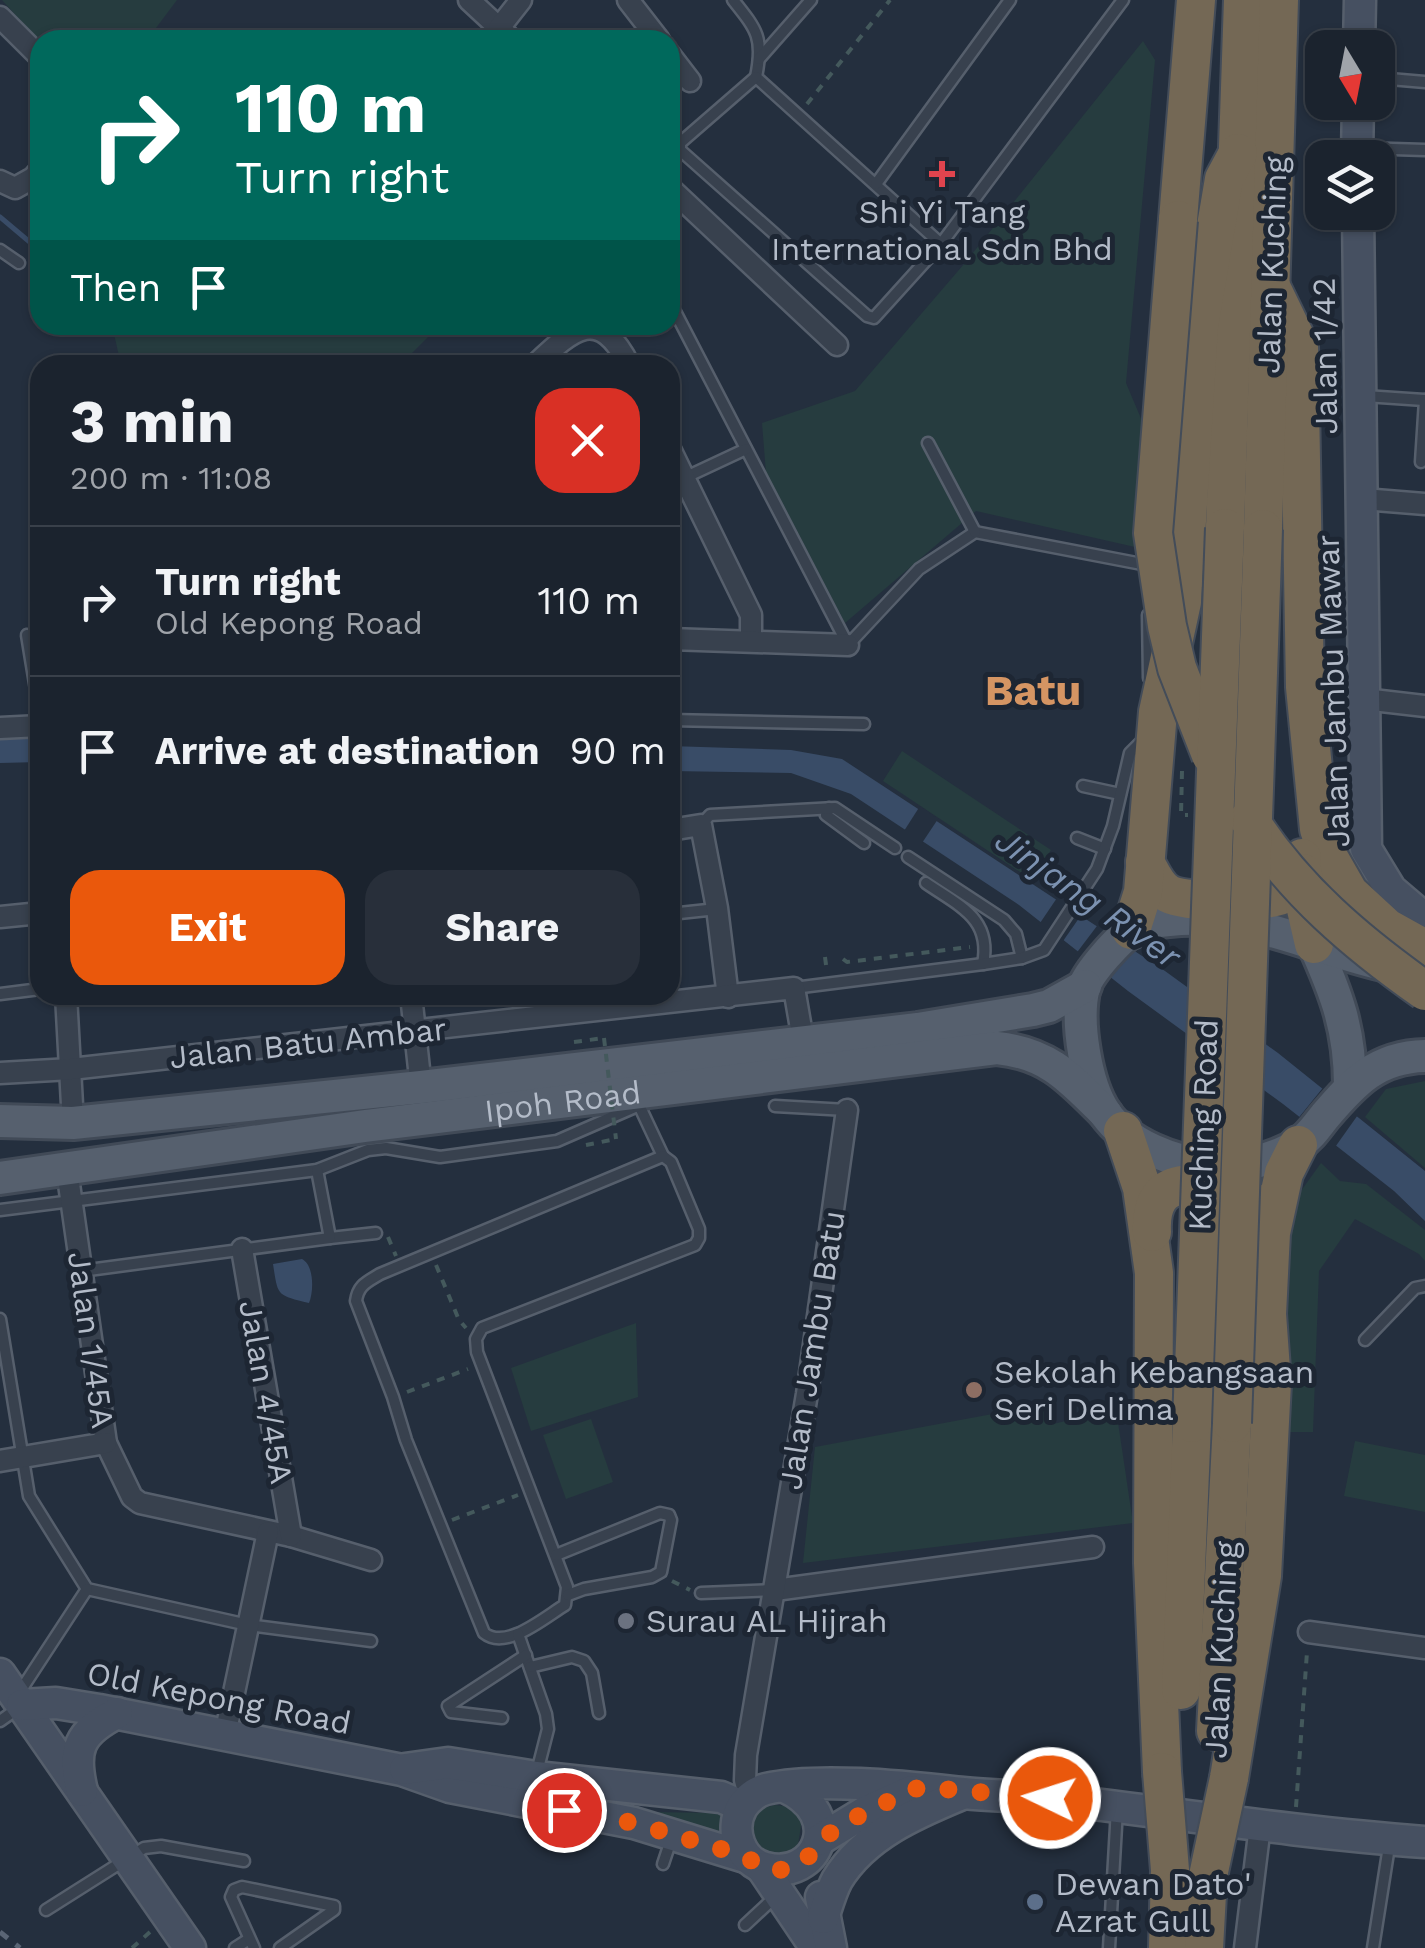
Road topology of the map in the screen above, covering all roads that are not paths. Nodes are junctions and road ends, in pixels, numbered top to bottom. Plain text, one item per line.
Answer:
1 (469, 0) edge
2 (521, 0) edge
3 (628, 0) edge
4 (733, 0) edge
5 (811, 0) edge
6 (1010, 0) edge
7 (1123, 0) edge
8 (1196, 0) edge
9 (1243, 0) edge
10 (1279, 0) edge
11 (1360, 0) edge
12 (0, 17) edge
13 (501, 30) edge
14 (507, 30) edge
15 (650, 30) edge
16 (1359, 30) edge
17 (30, 47) edge
18 (760, 59) junction
19 (680, 68) edge
20 (756, 78) junction
21 (1395, 79) edge
22 (690, 82) dead end
23 (1425, 82) edge
24 (1425, 150) edge
25 (1395, 151) edge
26 (1238, 152) junction
27 (30, 177) edge
28 (0, 181) edge
29 (876, 184) junction
30 (680, 197) edge
31 (1358, 230) edge
32 (941, 244) junction
33 (0, 250) edge
34 (19, 264) dead end
35 (1272, 288) junction
36 (680, 321) edge
37 (570, 335) edge
38 (837, 345) dead end
39 (547, 355) edge
40 (1361, 396) junction
41 (1424, 400) edge
42 (928, 443) dead end
43 (746, 449) junction
44 (1421, 462) dead end
45 (681, 487) edge
46 (1363, 499) junction
47 (1425, 504) edge
48 (1225, 528) joint
49 (1263, 530) joint
50 (976, 532) junction
51 (1148, 584) dead end
52 (1148, 601) dead end
53 (27, 635) dead end
54 (680, 638) edge
55 (751, 640) junction
56 (848, 645) junction
57 (30, 653) edge
58 (1305, 687) junction
59 (1364, 700) junction
60 (1425, 706) edge
61 (1149, 711) junction
62 (680, 720) edge
63 (864, 724) dead end
64 (30, 726) edge
65 (0, 728) edge
66 (1082, 786) dead end
67 (1120, 794) junction
68 (829, 808) junction
69 (701, 825) junction
70 (680, 828) edge
71 (1077, 838) dead end
72 (864, 843) dead end
73 (896, 848) dead end
74 (1104, 849) junction
75 (908, 857) dead end
76 (1302, 858) junction
77 (1146, 862) junction
78 (926, 884) dead end
79 (718, 908) junction
80 (680, 913) edge
81 (30, 914) edge
82 (0, 917) edge
83 (1425, 919) edge
84 (1129, 932) junction
85 (1314, 944) junction
86 (1425, 949) edge
87 (1022, 958) junction
88 (984, 964) junction
89 (1425, 976) edge
90 (1087, 983) junction
91 (794, 988) junction
92 (30, 990) edge
93 (1425, 990) edge
94 (0, 994) edge
95 (728, 996) junction
96 (680, 1002) edge
97 (67, 1005) edge
98 (412, 1005) edge
99 (650, 1005) edge
100 (415, 1032) junction
101 (804, 1040) junction
102 (1425, 1056) edge
103 (71, 1070) junction
104 (0, 1072) edge
105 (684, 1084) junction
106 (1350, 1086) junction
107 (421, 1087) junction
108 (638, 1106) junction
109 (775, 1106) dead end
110 (847, 1110) joint
111 (1114, 1122) junction
112 (74, 1123) junction
113 (0, 1124) edge
114 (366, 1138) junction
115 (1305, 1140) junction
116 (663, 1156) junction
117 (317, 1170) junction
118 (0, 1178) edge
119 (70, 1185) junction
120 (0, 1210) edge
121 (376, 1233) road end
122 (330, 1238) junction
123 (1152, 1240) junction
124 (242, 1248) junction
125 (81, 1271) junction
126 (1425, 1286) edge
127 (1268, 1314) junction
128 (0, 1319) edge
129 (1365, 1340) dead end
130 (1192, 1423) joint
131 (1232, 1424) joint
132 (106, 1443) junction
133 (22, 1458) junction
134 (0, 1461) edge
135 (268, 1532) junction
136 (290, 1536) junction
137 (1093, 1547) dead end
138 (556, 1555) junction
139 (371, 1560) dead end
140 (87, 1590) junction
141 (775, 1590) junction
142 (702, 1593) road end
143 (568, 1595) junction
144 (248, 1625) junction
145 (1309, 1632) road end
146 (518, 1634) junction
147 (371, 1641) dead end
148 (1425, 1648) edge
149 (528, 1660) junction
150 (10, 1699) edge
151 (117, 1713) junction
152 (599, 1713) dead end
153 (502, 1718) dead end
154 (225, 1734) junction
155 (746, 1755) junction
156 (1195, 1775) junction
157 (786, 1787) junction
158 (920, 1787) junction
159 (533, 1790) junction
160 (82, 1792) junction
161 (964, 1793) junction
162 (746, 1802) junction
163 (1117, 1808) junction
164 (1260, 1826) junction
165 (1390, 1839) junction
166 (1425, 1842) edge
167 (818, 1844) junction
168 (128, 1858) junction
169 (244, 1860) dead end
170 (762, 1872) junction
171 (46, 1910) dead end
172 (823, 1918) junction
173 (745, 1925) dead end
174 (252, 1944) edge
175 (190, 1948) edge
176 (234, 1948) edge
177 (280, 1948) edge
178 (816, 1948) edge
179 (832, 1948) edge
180 (1109, 1948) edge
181 (1168, 1948) edge
182 (1204, 1948) edge
183 (1245, 1948) edge
184 (1373, 1948) edge

1 - 13 street
2 - 14 street
3 - 15 street
4 - 18 lane
5 - 18 lane
6 - 29 lane
7 - 32 lane
8 - 93 highway, bridge
9 - 26 highway, Jalan Kuching
10 - 35 highway, Jalan Kuching
11 - 16 street
12 - 17 street
18 - 20 lane
19 - 22 street
20 - 29 lane
20 - 32 lane
21 - 23 lane
24 - 25 lane
26 - 48 highway, Jalan Kuching
26 - 61 highway
27 - 28 street
29 - 32 lane
30 - 38 street
31 - 40 street, Jalan 1/42
33 - 34 lane
35 - 49 highway, Jalan Kuching
35 - 58 highway
36 - 43 lane
37 - 39 street
40 - 41 lane
40 - 46 street, Jalan 1/42
41 - 44 lane
42 - 50 lane
43 - 45 lane
43 - 56 lane
45 - 55 street
46 - 47 street
46 - 59 street, Jalan Jambu Mawar
48 - 130 highway, Kuching Road, bridge
49 - 131 highway, Kuching Road, bridge
50 - 51 lane
50 - 56 lane
52 - 61 lane
53 - 57 lane
54 - 55 street
55 - 56 street
58 - 76 highway
58 - 86 highway
59 - 60 street
59 - 83 street, Jalan Jambu Mawar
61 - 67 lane
61 - 77 highway
62 - 63 lane
64 - 65 street
66 - 67 lane
67 - 74 lane
68 - 69 lane
68 - 72 lane
68 - 73 lane
69 - 70 street
69 - 79 street
71 - 74 lane
74 - 87 lane
75 - 87 lane
76 - 77 highway
76 - 85 highway
77 - 84 highway
78 - 88 lane
79 - 80 lane
79 - 95 street
81 - 82 street
84 - 85 main road
84 - 90 main road
85 - 89 main road
85 - 106 main road
87 - 88 lane
88 - 91 lane
90 - 101 main road, Ipoh Road
90 - 111 main road
91 - 95 street, Jalan Batu Ambar
91 - 101 street
92 - 94 lane
95 - 96 street, Jalan Batu Ambar
97 - 103 street
98 - 100 street
99 - 100 street, Jalan Batu Ambar
100 - 103 street, Jalan Batu Ambar
100 - 107 street
101 - 107 main road, Ipoh Road
102 - 106 main road
103 - 104 street, Jalan Batu Ambar
103 - 112 street
105 - 108 lane
105 - 111 main road, Ipoh Road
105 - 114 main road, Ipoh Road
106 - 115 main road
107 - 112 main road, Ipoh Road
108 - 114 lane
108 - 116 lane
109 - 110 lane
110 - 141 street, Jalan Jambu Batu
111 - 115 main road
111 - 123 highway
112 - 113 main road, Ipoh Road
114 - 117 lane
114 - 119 main road, Ipoh Road
115 - 127 highway
116 - 138 lane
116 - 146 lane
117 - 119 lane
117 - 122 lane
118 - 119 main road, Ipoh Road
119 - 120 lane
119 - 125 street, Jalan 1/45A
121 - 122 lane
122 - 124 lane
123 - 127 highway
123 - 156 highway
124 - 125 lane
124 - 136 street, Jalan 4/45A
125 - 132 street, Jalan 1/45A
126 - 129 lane
127 - 156 highway
128 - 133 lane
130 - 156 highway, Jalan Kuching
131 - 156 highway, Jalan Kuching
132 - 133 street
132 - 135 street, Jalan 1/45A
133 - 134 street
133 - 140 lane
135 - 136 street, Jalan 1/45A
135 - 144 street
136 - 139 street, Jalan 1/45A
137 - 141 street
138 - 143 lane
138 - 143 lane
140 - 144 lane
140 - 150 lane
141 - 142 lane
141 - 155 street, Jalan Jambu Batu
143 - 146 lane
144 - 147 lane
144 - 154 street
145 - 148 street
146 - 149 lane
149 - 152 lane
149 - 153 lane
149 - 159 lane
150 - 151 street, Old Kepong Road
150 - 160 street
151 - 154 street, Old Kepong Road
151 - 160 street
154 - 159 street, Old Kepong Road
155 - 157 street
155 - 162 street, Jalan Jambu Batu
156 - 181 highway, bridge
156 - 182 highway, bridge
157 - 158 street
157 - 162 street
157 - 167 street
158 - 161 street
158 - 167 street
159 - 162 street, Old Kepong Road
159 - 170 street, Old Kepong Road
160 - 168 street
161 - 163 street
161 - 172 street
162 - 170 street
163 - 164 street
163 - 180 lane
164 - 165 street
164 - 183 street
165 - 166 street
165 - 184 lane
167 - 170 street
167 - 172 street
168 - 169 lane
168 - 171 lane
168 - 175 street
170 - 173 lane
170 - 178 street
172 - 179 street
174 - 176 lane
174 - 177 lane

